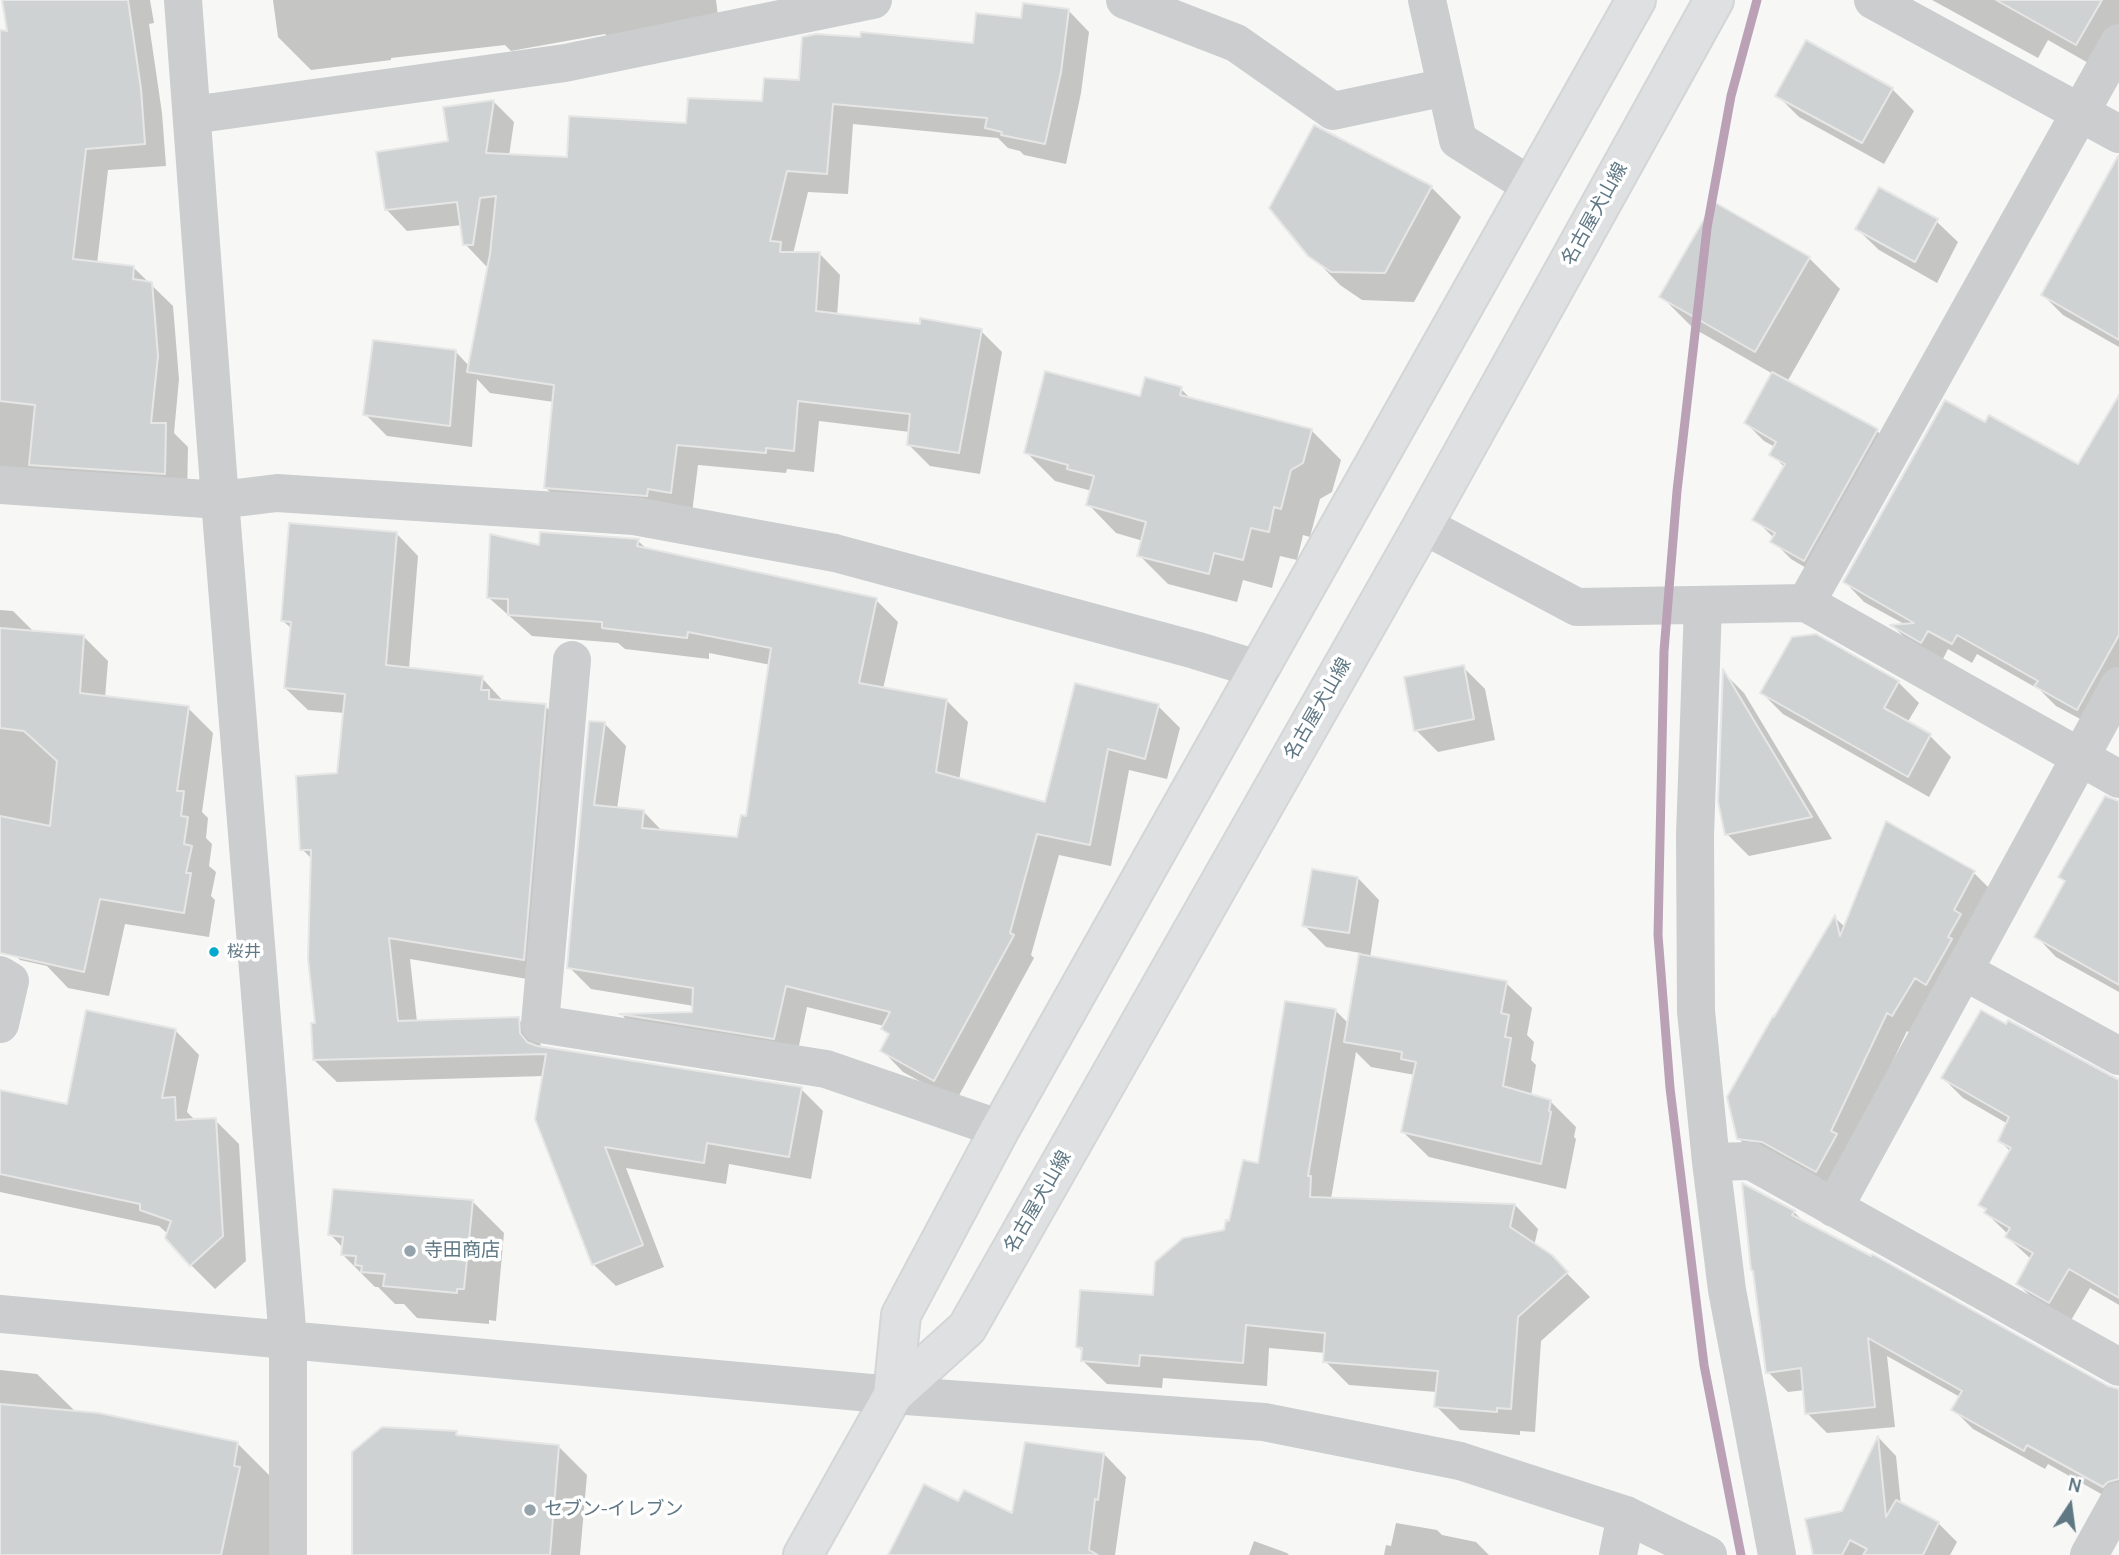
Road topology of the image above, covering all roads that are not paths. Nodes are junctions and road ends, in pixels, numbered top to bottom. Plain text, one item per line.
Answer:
1 (183, 0) edge
2 (873, 0) edge
3 (1125, 0) edge
4 (1427, 0) edge
5 (1636, 0) edge
6 (1714, 0) edge
7 (1873, 0) edge
8 (2119, 43) edge
9 (1446, 87) junction
10 (2080, 113) junction
11 (192, 115) junction
12 (2119, 134) edge
13 (1531, 186) junction
14 (0, 485) edge
15 (220, 500) junction
16 (1423, 525) junction
17 (1806, 603) junction
18 (1703, 605) junction
19 (572, 660) dead end
20 (1260, 670) junction
21 (2119, 686) edge
22 (2079, 757) junction
23 (2119, 779) edge
24 (1964, 971) junction
25 (0, 975) edge
26 (0, 1024) edge
27 (2119, 1056) edge
28 (1000, 1129) junction
29 (1711, 1162) junction
30 (1834, 1208) junction
31 (0, 1314) edge
32 (288, 1340) junction
33 (2119, 1367) edge
34 (893, 1395) junction
35 (2119, 1501) edge
36 (1626, 1515) junction
37 (1692, 1546) edge
38 (288, 1555) edge
39 (803, 1555) edge
40 (1618, 1555) edge
41 (1777, 1555) edge
42 (2089, 1555) edge

1 - 11 street
2 - 11 street
3 - 9 street
4 - 9 street
5 - 13 main road, 名古屋犬山線
6 - 16 main road, 名古屋犬山線
7 - 10 street
8 - 10 street
9 - 13 street
10 - 12 street
10 - 17 street
11 - 15 street
13 - 20 main road, 名古屋犬山線
14 - 15 street
15 - 20 street
15 - 32 street
16 - 18 street
16 - 34 main road, 名古屋犬山線
17 - 18 street
17 - 22 street
18 - 29 street
19 - 28 street
20 - 28 main road, 名古屋犬山線
21 - 22 street
22 - 23 street
22 - 24 street
24 - 27 street
24 - 30 street
25 - 26 street
28 - 34 main road, 名古屋犬山線
29 - 30 street
29 - 41 street
30 - 33 street
31 - 32 street
32 - 34 street
32 - 38 street
34 - 36 street
34 - 39 main road, 名古屋犬山線
35 - 42 street
36 - 37 street
36 - 40 street

